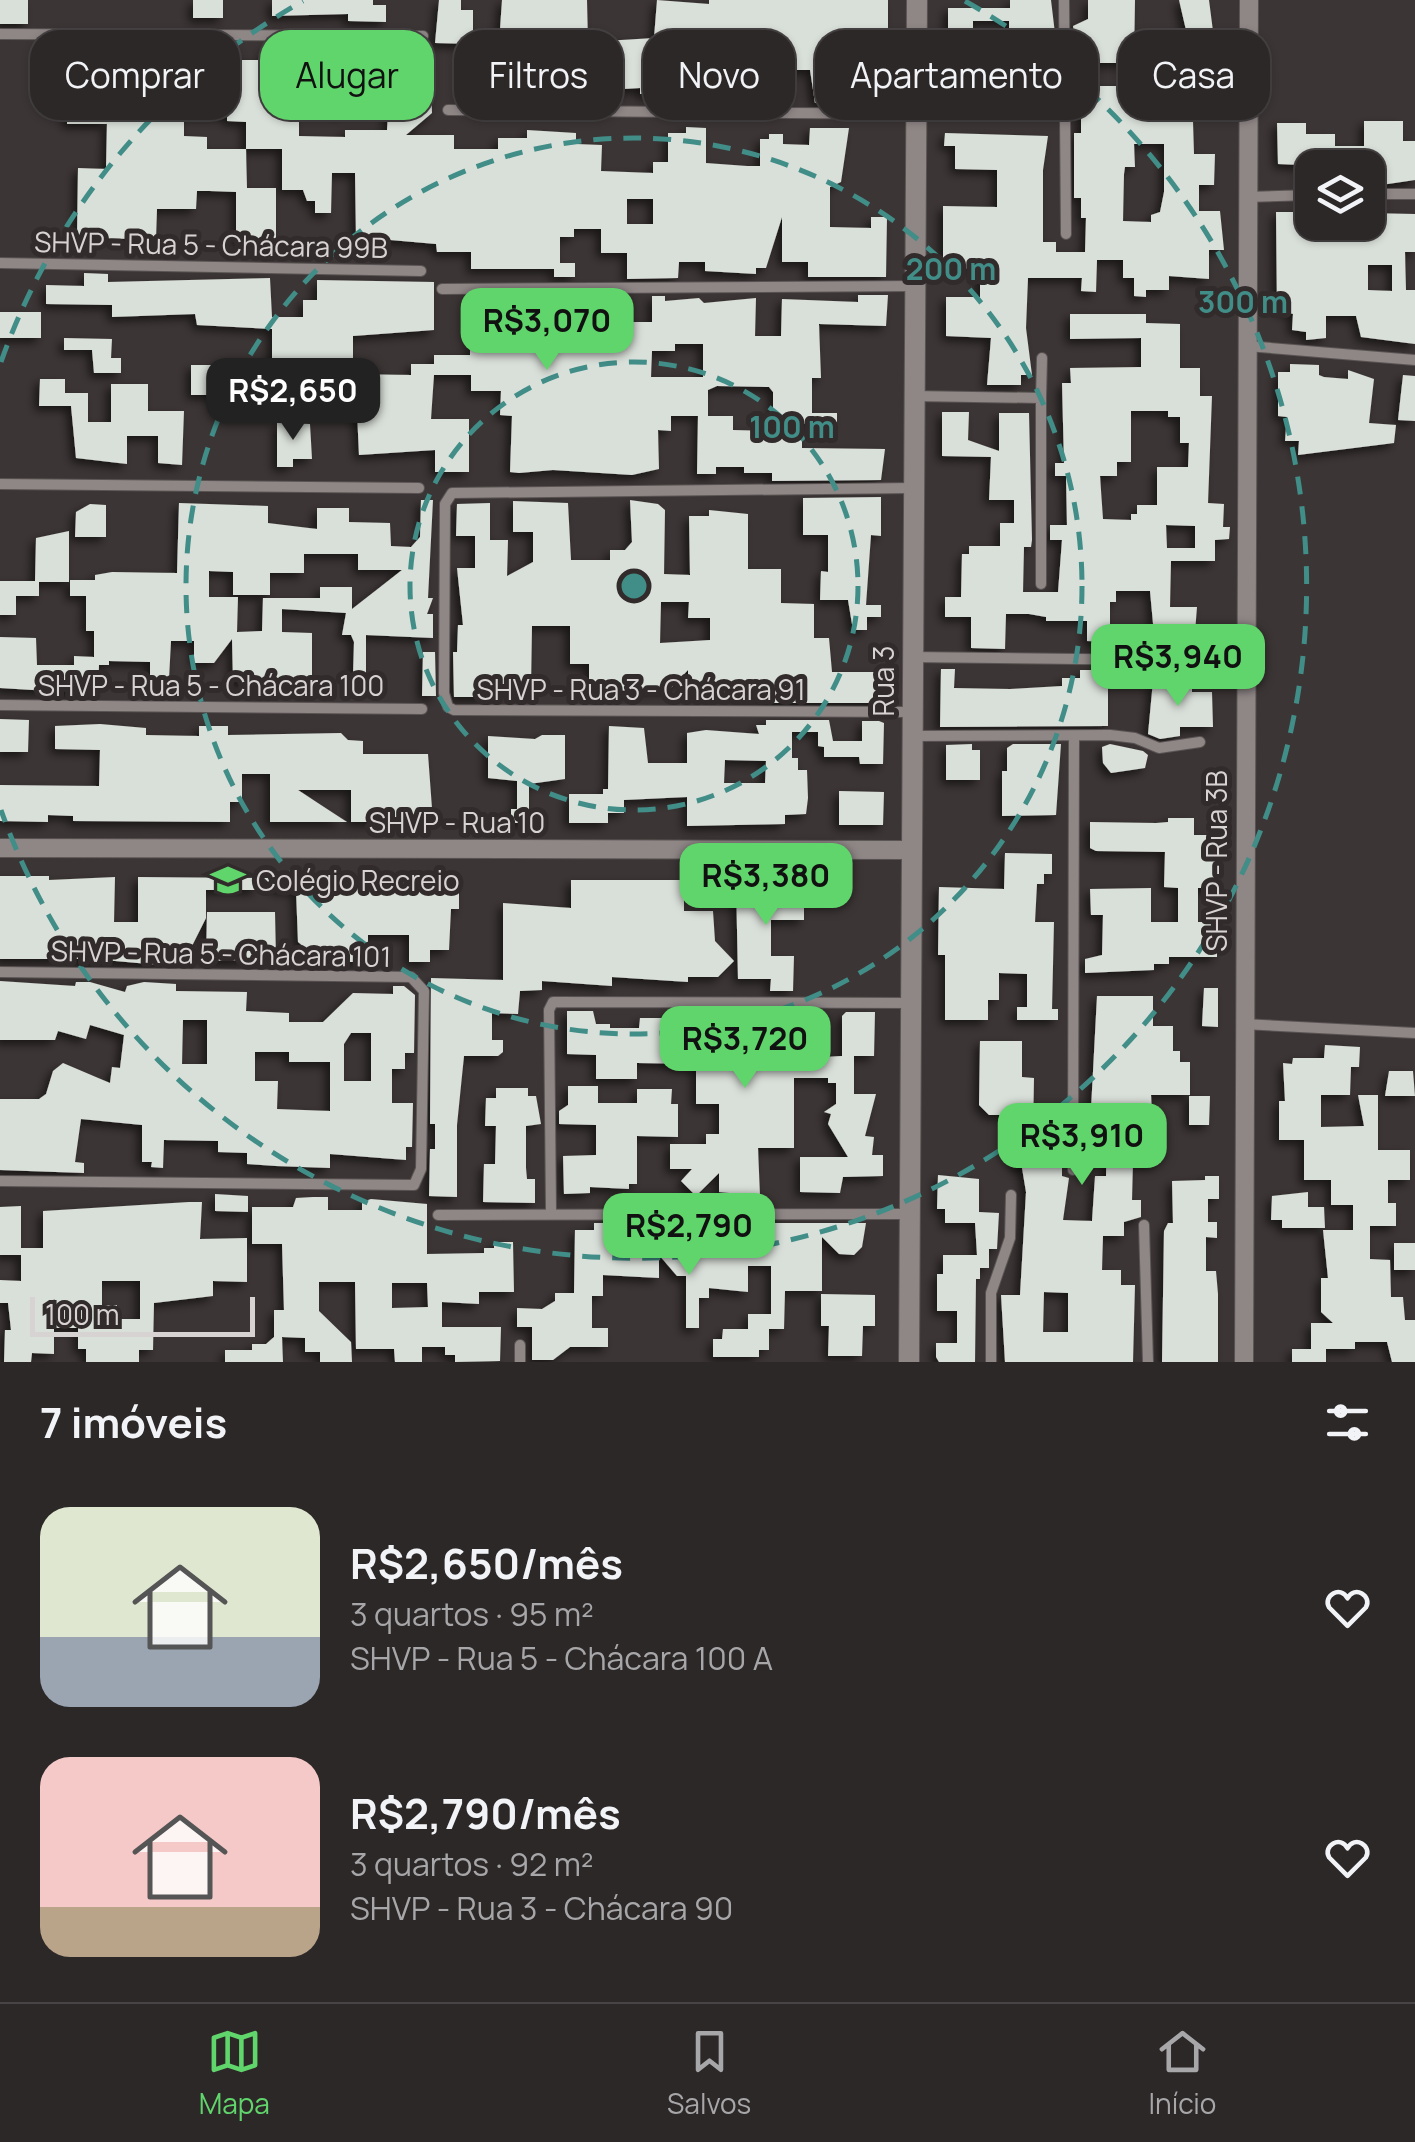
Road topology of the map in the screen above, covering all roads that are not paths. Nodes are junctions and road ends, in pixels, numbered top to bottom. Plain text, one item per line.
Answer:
1 (916, 0) edge
2 (1064, 0) edge
3 (1249, 0) edge
4 (916, 30) edge
5 (1063, 30) edge
6 (0, 34) edge
7 (260, 35) edge
8 (448, 110) dead end
9 (815, 113) edge
10 (915, 120) edge
11 (1064, 120) edge
12 (1385, 194) edge
13 (1415, 194) edge
14 (1295, 195) edge
15 (1248, 196) junction
16 (1066, 234) dead end
17 (0, 263) edge
18 (421, 271) dead end
19 (915, 286) junction
20 (442, 289) dead end
21 (1246, 346) junction
22 (1042, 358) dead end
23 (1415, 360) edge
24 (912, 396) junction
25 (1042, 398) junction
26 (0, 484) edge
27 (419, 488) dead end
28 (912, 488) junction
29 (1041, 584) dead end
30 (911, 657) junction
31 (1244, 661) junction
32 (0, 705) edge
33 (422, 709) dead end
34 (910, 712) junction
35 (910, 736) junction
36 (1074, 738) junction
37 (1200, 742) dead end
38 (0, 848) edge
39 (913, 850) junction
40 (0, 972) edge
41 (913, 1004) junction
42 (1243, 1024) junction
43 (1415, 1034) edge
44 (1073, 1170) dead end
45 (0, 1181) edge
46 (1010, 1195) dead end
47 (552, 1211) junction
48 (909, 1214) junction
49 (438, 1215) dead end
50 (1144, 1225) dead end
51 (520, 1345) dead end
52 (520, 1362) edge
53 (909, 1362) edge
54 (991, 1362) edge
55 (1148, 1362) edge
56 (1244, 1362) edge

1 - 4 main road, Rua 3
2 - 5 street
3 - 15 street, SHVP - Rua 3B
6 - 7 street
8 - 9 street
10 - 19 main road, Rua 3
11 - 16 street
12 - 13 street
14 - 15 street
15 - 21 street, SHVP - Rua 3B
17 - 18 street, SHVP - Rua 5 - Chácara 99B
19 - 20 street
19 - 24 main road, Rua 3
21 - 23 street
21 - 31 street, SHVP - Rua 3B
22 - 25 street
24 - 25 street
24 - 28 main road, Rua 3
25 - 29 street
26 - 27 street
28 - 30 main road, Rua 3
28 - 34 street, SHVP - Rua 3 - Chácara 91
30 - 31 street
30 - 34 main road, Rua 3
31 - 42 street, SHVP - Rua 3B
32 - 33 street, SHVP - Rua 5 - Chácara 100
34 - 35 main road, Rua 3
35 - 36 street
35 - 39 main road, Rua 3
36 - 37 street
36 - 44 street
38 - 39 street, SHVP - Rua 10
39 - 41 main road, Rua 3
40 - 45 street, SHVP - Rua 5 - Chácara 101
41 - 47 street
41 - 48 main road, Rua 3
42 - 43 street
42 - 56 street, SHVP - Rua 3B
46 - 54 street
47 - 48 street
47 - 49 street
48 - 53 main road, Rua 3
50 - 55 street
51 - 52 street

